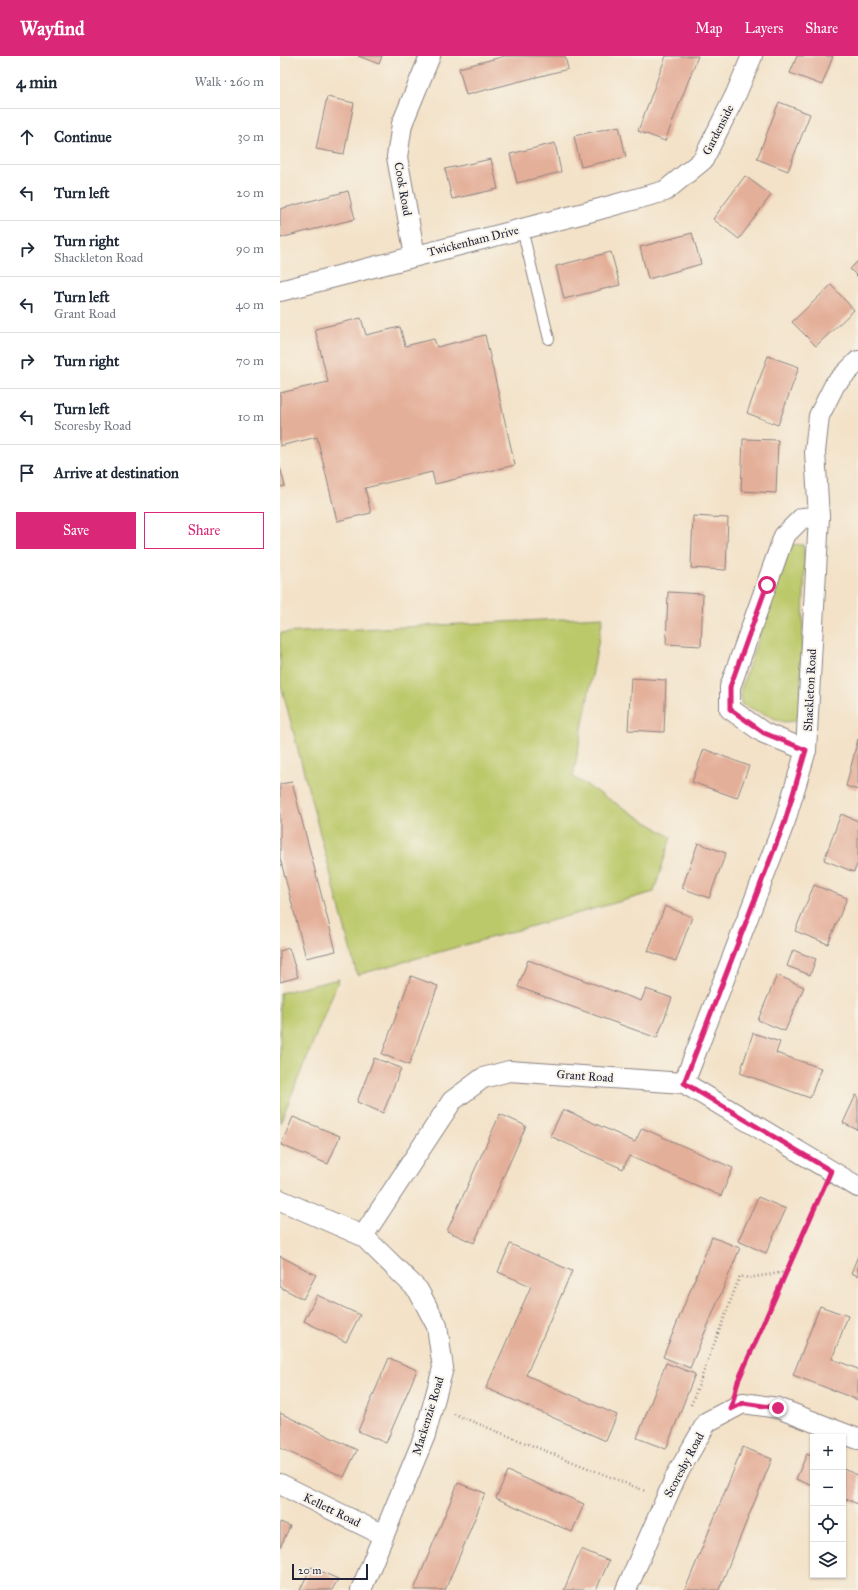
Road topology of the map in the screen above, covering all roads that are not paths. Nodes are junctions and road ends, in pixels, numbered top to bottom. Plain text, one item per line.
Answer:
1 (430, 56) edge
2 (752, 56) edge
3 (665, 191) joint
4 (522, 229) junction
5 (415, 256) junction
6 (280, 291) edge
7 (550, 340) dead end
8 (858, 361) edge
9 (819, 517) junction
10 (806, 750) junction
11 (684, 1083) junction
12 (858, 1187) edge
13 (280, 1200) edge
14 (363, 1236) junction
15 (858, 1439) edge
16 (280, 1484) edge
17 (383, 1535) junction
18 (361, 1590) edge
19 (626, 1590) edge

1 - 5 street, Cook Road
2 - 3 street, Gardenside
3 - 4 street, Twickenham Drive
4 - 5 street, Twickenham Drive
4 - 7 lane
5 - 6 street, Twickenham Drive
8 - 9 street, Shackleton Road
9 - 10 street, Shackleton Road
9 - 10 street
10 - 11 street, Shackleton Road
11 - 12 street, Grant Road
11 - 14 street, Grant Road
13 - 14 street
14 - 17 street, Mackenzie Road
15 - 19 street, Scoresby Road
16 - 17 street, Kellett Road
17 - 18 street, Mackenzie Road

